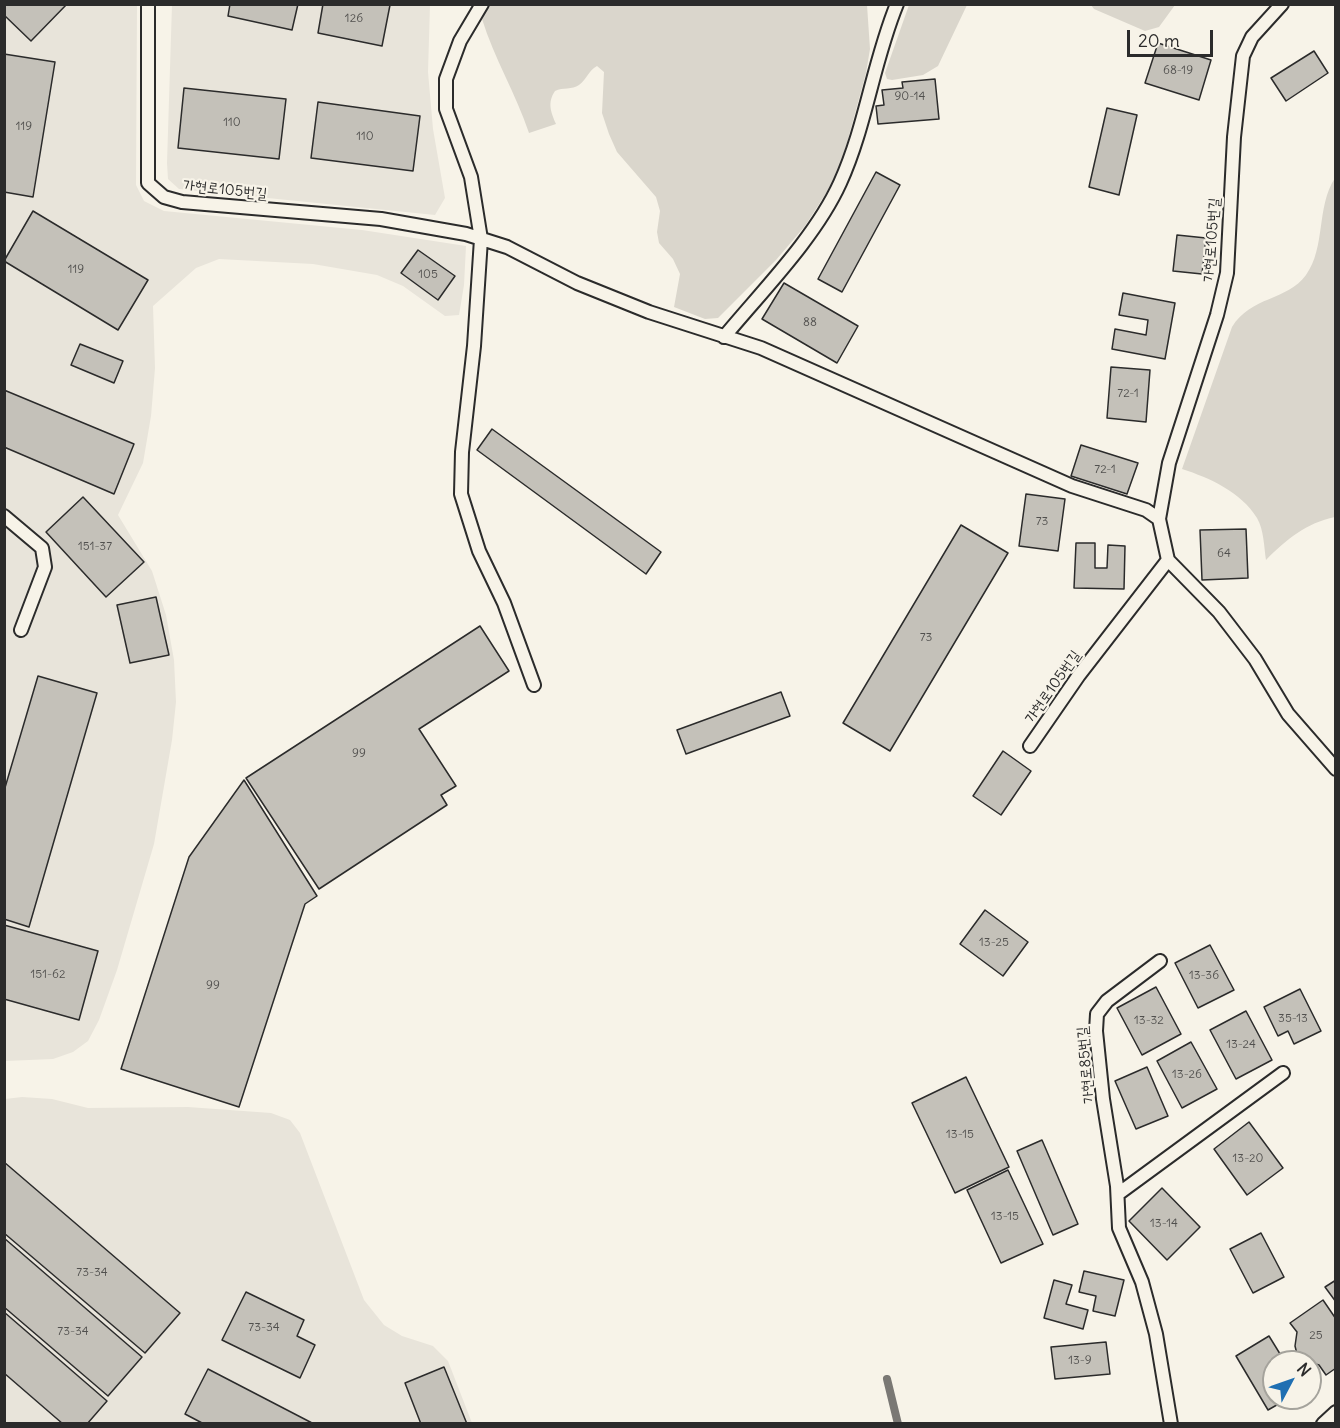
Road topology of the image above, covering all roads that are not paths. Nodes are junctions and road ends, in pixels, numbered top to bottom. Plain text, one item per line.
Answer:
1 (148, 4) edge
2 (482, 4) edge
3 (897, 4) edge
4 (1282, 4) edge
5 (481, 239) junction
6 (724, 337) junction
7 (4, 516) edge
8 (1159, 519) junction
9 (1168, 560) junction
10 (21, 630) dead end
11 (534, 685) dead end
12 (1030, 746) dead end
13 (1335, 769) edge
14 (1160, 961) dead end
15 (1282, 1073) dead end
16 (1118, 1194) junction
17 (1335, 1412) edge
18 (1172, 1424) edge
19 (1323, 1424) edge

1 - 5 lane, 가현로105번길
2 - 5 lane
3 - 6 lane
4 - 8 lane, 가현로105번길
5 - 6 lane, 가현로105번길
5 - 11 lane
6 - 8 lane, 가현로105번길
7 - 10 lane
8 - 9 lane, 가현로105번길
9 - 12 lane, 가현로105번길
9 - 13 lane
14 - 16 lane, 가현로85번길
15 - 16 lane
16 - 18 lane, 가현로85번길
17 - 19 lane

